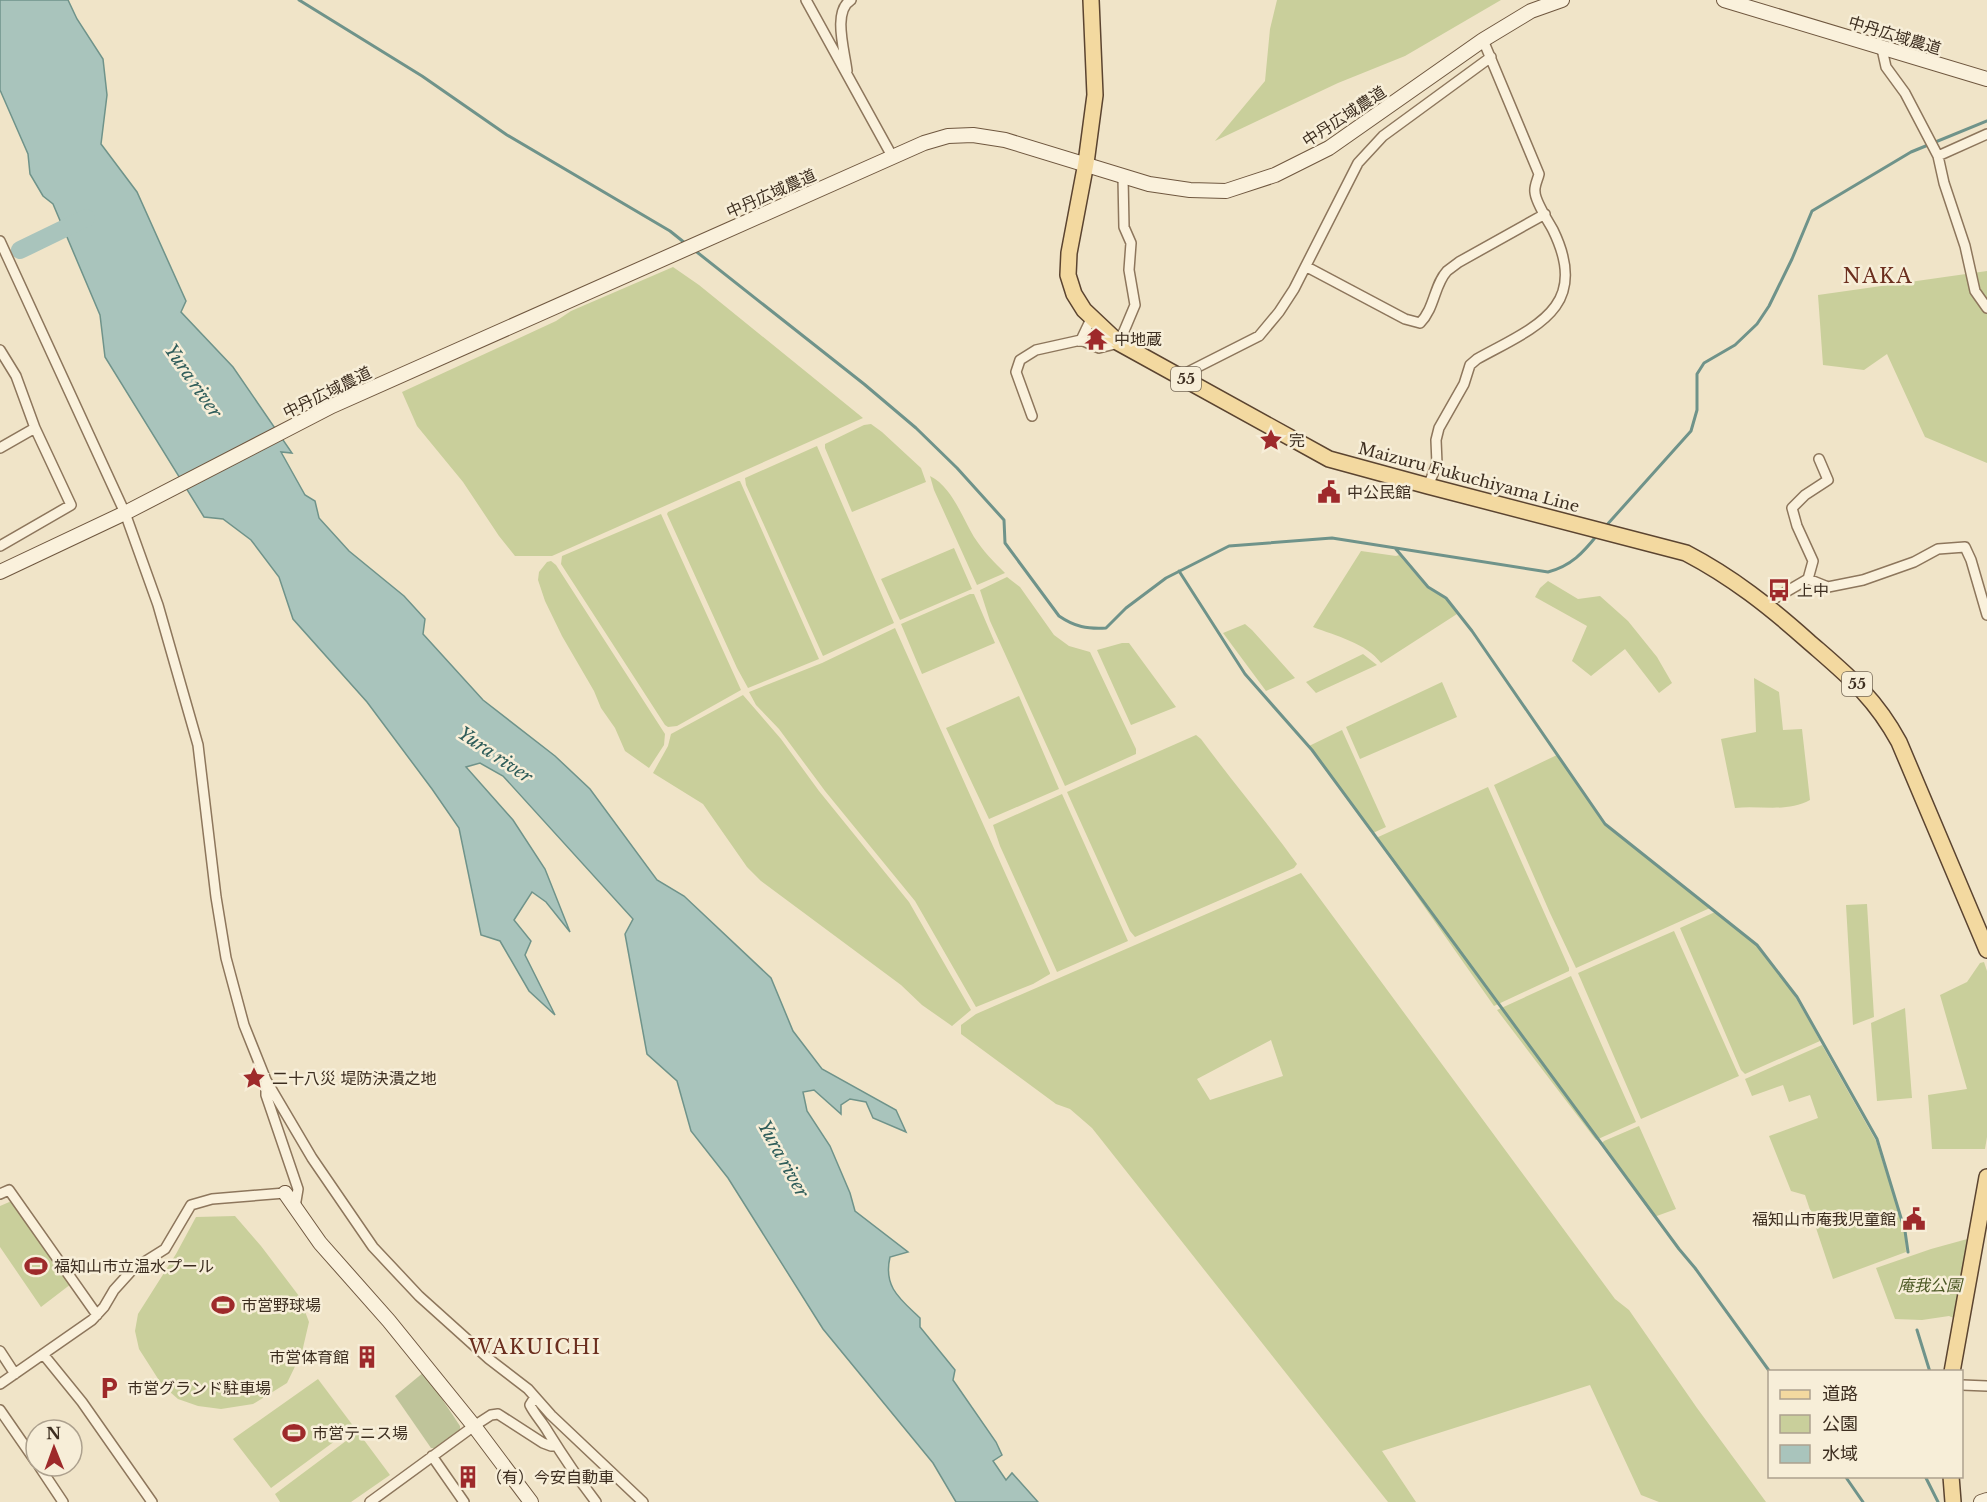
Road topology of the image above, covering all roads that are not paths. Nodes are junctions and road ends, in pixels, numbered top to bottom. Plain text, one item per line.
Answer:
1 (806, 0) edge
2 (851, 0) edge
3 (1091, 0) edge
4 (1562, 0) edge
5 (1725, 0) edge
6 (1483, 40) junction
7 (1882, 49) junction
8 (1491, 57) junction
9 (1983, 74) edge
10 (849, 79) junction
11 (1987, 134) edge
12 (1938, 156) junction
13 (888, 158) junction
14 (1086, 164) junction
15 (1123, 177) junction
16 (1545, 214) junction
17 (0, 241) edge
18 (1307, 267) junction
19 (1987, 308) edge
20 (1091, 319) junction
21 (1081, 339) junction
22 (1119, 343) junction
23 (0, 350) edge
24 (1180, 376) junction
25 (1032, 416) dead end
26 (35, 428) junction
27 (0, 448) edge
28 (1820, 459) dead end
29 (1428, 486) junction
30 (125, 513) junction
31 (0, 546) edge
32 (0, 572) edge
33 (1808, 579) junction
34 (1766, 604) junction
35 (1987, 615) edge
36 (1987, 948) edge
37 (267, 1080) junction
38 (1987, 1177) edge
39 (285, 1193) joint
40 (0, 1194) edge
41 (295, 1207) junction
42 (1984, 1211) edge
43 (97, 1315) junction
44 (0, 1351) edge
45 (44, 1354) junction
46 (1952, 1370) edge
47 (15, 1374) junction
48 (0, 1384) edge
49 (1963, 1385) edge
50 (1987, 1386) edge
51 (535, 1397) junction
52 (0, 1410) edge
53 (474, 1425) junction
54 (24, 1445) edge
55 (555, 1446) junction
56 (432, 1456) junction
57 (47, 1478) edge
58 (1951, 1478) edge
59 (1987, 1500) edge
60 (63, 1502) edge
61 (152, 1502) edge
62 (370, 1502) edge
63 (464, 1502) edge
64 (531, 1502) edge
65 (596, 1502) edge
66 (643, 1502) edge
67 (1953, 1502) edge
68 (1981, 1502) edge

1 - 10 street
2 - 10 street
3 - 14 main road, Maizuru Fukuchiyama Line / 55
4 - 6 street, 中丹広域農道
5 - 7 street, 中丹広域農道
6 - 8 street
6 - 15 street, 中丹広域農道
7 - 9 street, 中丹広域農道
7 - 12 street
8 - 16 street
8 - 18 street
10 - 13 street
11 - 12 street
12 - 19 street
13 - 14 street, 中丹広域農道
13 - 30 street, 中丹広域農道
14 - 15 street, 中丹広域農道
14 - 20 main road, Maizuru Fukuchiyama Line / 55
15 - 22 street
16 - 18 street
16 - 29 street
17 - 30 street
18 - 24 street
20 - 21 street
20 - 22 main road, Maizuru Fukuchiyama Line / 55
21 - 22 street
21 - 25 street
22 - 24 main road, Maizuru Fukuchiyama Line / 55
23 - 26 street
24 - 29 main road, Maizuru Fukuchiyama Line / 55
26 - 27 street
26 - 31 street
28 - 33 street
29 - 34 main road, Maizuru Fukuchiyama Line / 55
30 - 32 street, 中丹広域農道
30 - 37 street
33 - 34 street
33 - 35 street
34 - 36 main road, Maizuru Fukuchiyama Line / 55
37 - 41 street
37 - 51 street
38 - 42 main road
39 - 41 street
39 - 43 street
40 - 43 street
41 - 53 street
42 - 46 main road
43 - 45 street
44 - 47 street
45 - 47 street
45 - 61 street
47 - 48 street
49 - 50 street
51 - 55 street
51 - 66 street
52 - 54 street
53 - 55 street
53 - 56 street
53 - 64 street
55 - 65 street
56 - 62 street
56 - 63 street
57 - 60 street
58 - 67 main road
59 - 68 street

